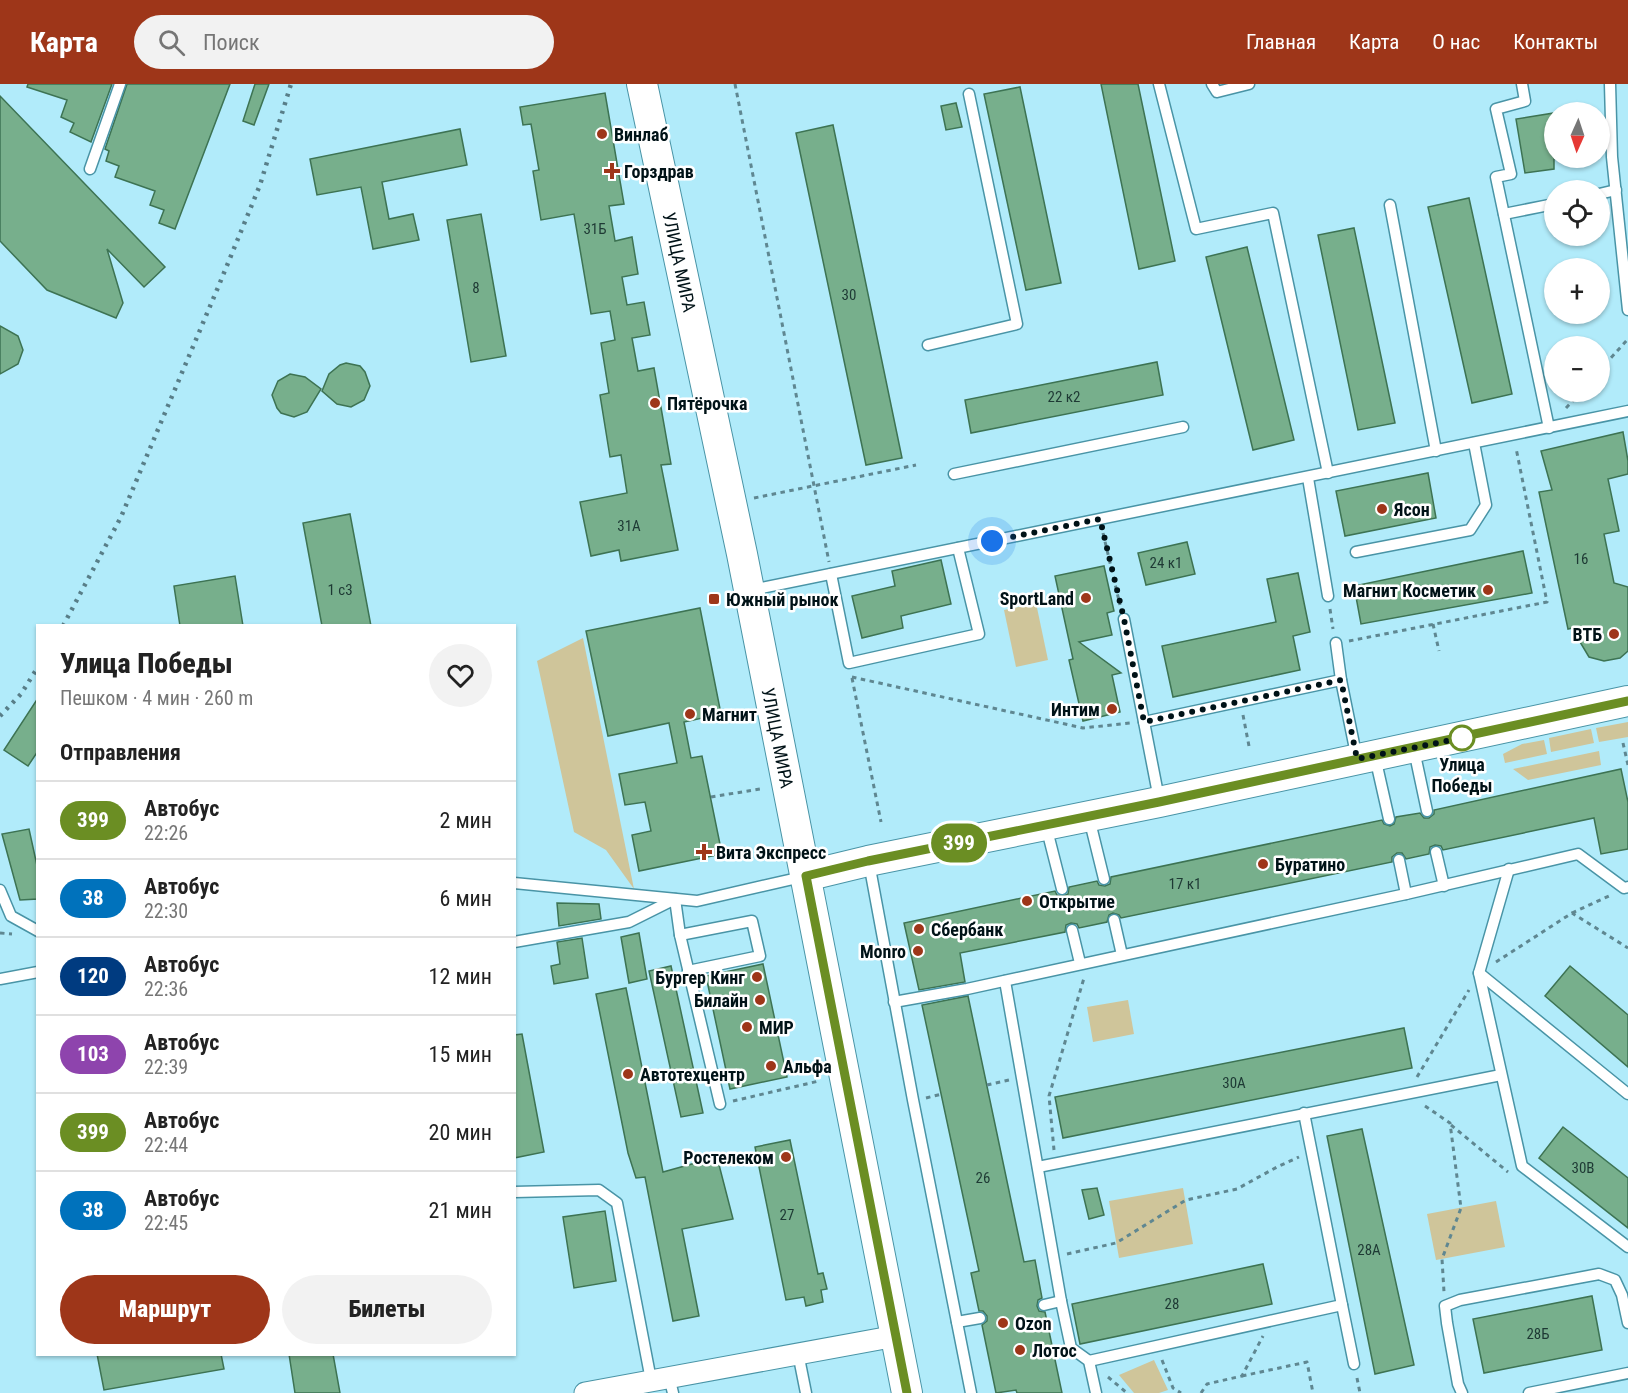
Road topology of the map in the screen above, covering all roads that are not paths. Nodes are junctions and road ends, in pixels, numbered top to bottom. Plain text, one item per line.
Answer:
1 (120, 84) edge
2 (642, 84) edge
3 (1159, 84) edge
4 (1212, 84) edge
5 (1249, 84) edge
6 (1522, 84) edge
7 (1610, 84) edge
8 (969, 94) dead end
9 (90, 169) dead end
10 (1616, 190) junction
11 (1610, 191) edge
12 (1390, 205) dead end
13 (1544, 206) edge
14 (1504, 214) junction
15 (1628, 310) edge
16 (928, 345) dead end
17 (1628, 411) edge
18 (1183, 427) dead end
19 (1548, 428) junction
20 (1474, 443) junction
21 (1436, 451) junction
22 (1328, 473) junction
23 (954, 474) dead end
24 (1308, 478) junction
25 (958, 548) junction
26 (1356, 552) dead end
27 (831, 574) junction
28 (749, 591) junction
29 (1328, 596) dead end
30 (1124, 619) road end
31 (1336, 643) road end
32 (1341, 680) junction
33 (1628, 701) edge
34 (1144, 722) junction
35 (1414, 748) junction
36 (1366, 757) junction
37 (1159, 802) junction
38 (1427, 811) dead end
39 (1089, 816) junction
40 (1389, 819) dead end
41 (1046, 825) junction
42 (1436, 852) dead end
43 (1399, 860) dead end
44 (868, 861) junction
45 (1509, 869) junction
46 (806, 876) junction
47 (1104, 879) dead end
48 (516, 883) edge
49 (1444, 886) junction
50 (1626, 887) edge
51 (1062, 889) dead end
52 (0, 890) edge
53 (1406, 894) junction
54 (675, 899) junction
55 (1114, 920) dead end
56 (36, 930) edge
57 (1072, 930) dead end
58 (680, 935) junction
59 (516, 942) edge
60 (1122, 955) junction
61 (1084, 962) junction
62 (688, 970) junction
63 (36, 972) edge
64 (1479, 973) junction
65 (0, 979) edge
66 (1005, 981) junction
67 (894, 1002) junction
68 (1501, 1075) junction
69 (1628, 1094) edge
70 (720, 1104) road end
71 (1304, 1113) junction
72 (1038, 1167) junction
73 (516, 1192) edge
74 (1628, 1247) edge
75 (1061, 1301) junction
76 (1044, 1305) dead end
77 (1342, 1305) junction
78 (980, 1318) dead end
79 (957, 1322) junction
80 (1628, 1323) edge
81 (896, 1336) junction
82 (798, 1353) junction
83 (1089, 1361) junction
84 (1354, 1364) dead end
85 (1628, 1373) edge
86 (664, 1383) edge
87 (585, 1393) edge
88 (806, 1393) edge
89 (907, 1393) edge
90 (971, 1393) edge
91 (1096, 1393) edge
92 (1462, 1393) edge
93 (1529, 1393) edge

1 - 9 lane
2 - 28 main road, УЛИЦА МИРА
3 - 22 lane
4 - 5 lane
6 - 14 lane
7 - 10 lane
8 - 16 lane
10 - 11 lane
10 - 15 lane
12 - 21 lane
13 - 14 lane
14 - 19 lane
17 - 19 lane
18 - 23 lane
19 - 20 lane
20 - 21 lane
20 - 26 lane
21 - 22 lane
22 - 24 lane
24 - 25 lane
24 - 29 lane
25 - 27 lane
25 - 27 lane
27 - 28 lane
28 - 46 main road, УЛИЦА МИРА
30 - 34 lane
31 - 32 lane
32 - 34 lane
32 - 36 lane
33 - 35 main road
34 - 37 lane
35 - 36 main road
35 - 38 lane
36 - 37 main road
36 - 40 lane
37 - 39 main road
39 - 41 main road
39 - 47 lane
41 - 44 main road
41 - 51 lane
42 - 49 lane
43 - 53 lane
44 - 46 main road
44 - 67 lane
45 - 49 lane
45 - 50 lane
45 - 64 lane
46 - 54 lane
46 - 81 main road, УЛИЦА МИРА
48 - 54 lane
49 - 53 lane
52 - 56 lane
53 - 60 lane
54 - 58 lane
54 - 59 lane
55 - 60 lane
57 - 61 lane
58 - 62 lane
58 - 62 lane
60 - 61 lane
61 - 66 lane
62 - 70 lane
63 - 65 lane
64 - 68 lane
64 - 69 lane
66 - 67 lane
66 - 72 lane
67 - 79 lane
68 - 71 lane
68 - 74 lane
71 - 72 lane
71 - 77 lane
72 - 75 lane
73 - 86 lane
75 - 76 lane
75 - 83 lane
77 - 83 lane
77 - 84 lane
78 - 79 lane
79 - 90 lane
80 - 92 lane
81 - 82 street
81 - 89 main road, УЛИЦА МИРА
82 - 86 street
82 - 88 lane
83 - 91 lane
85 - 93 lane
86 - 87 street

